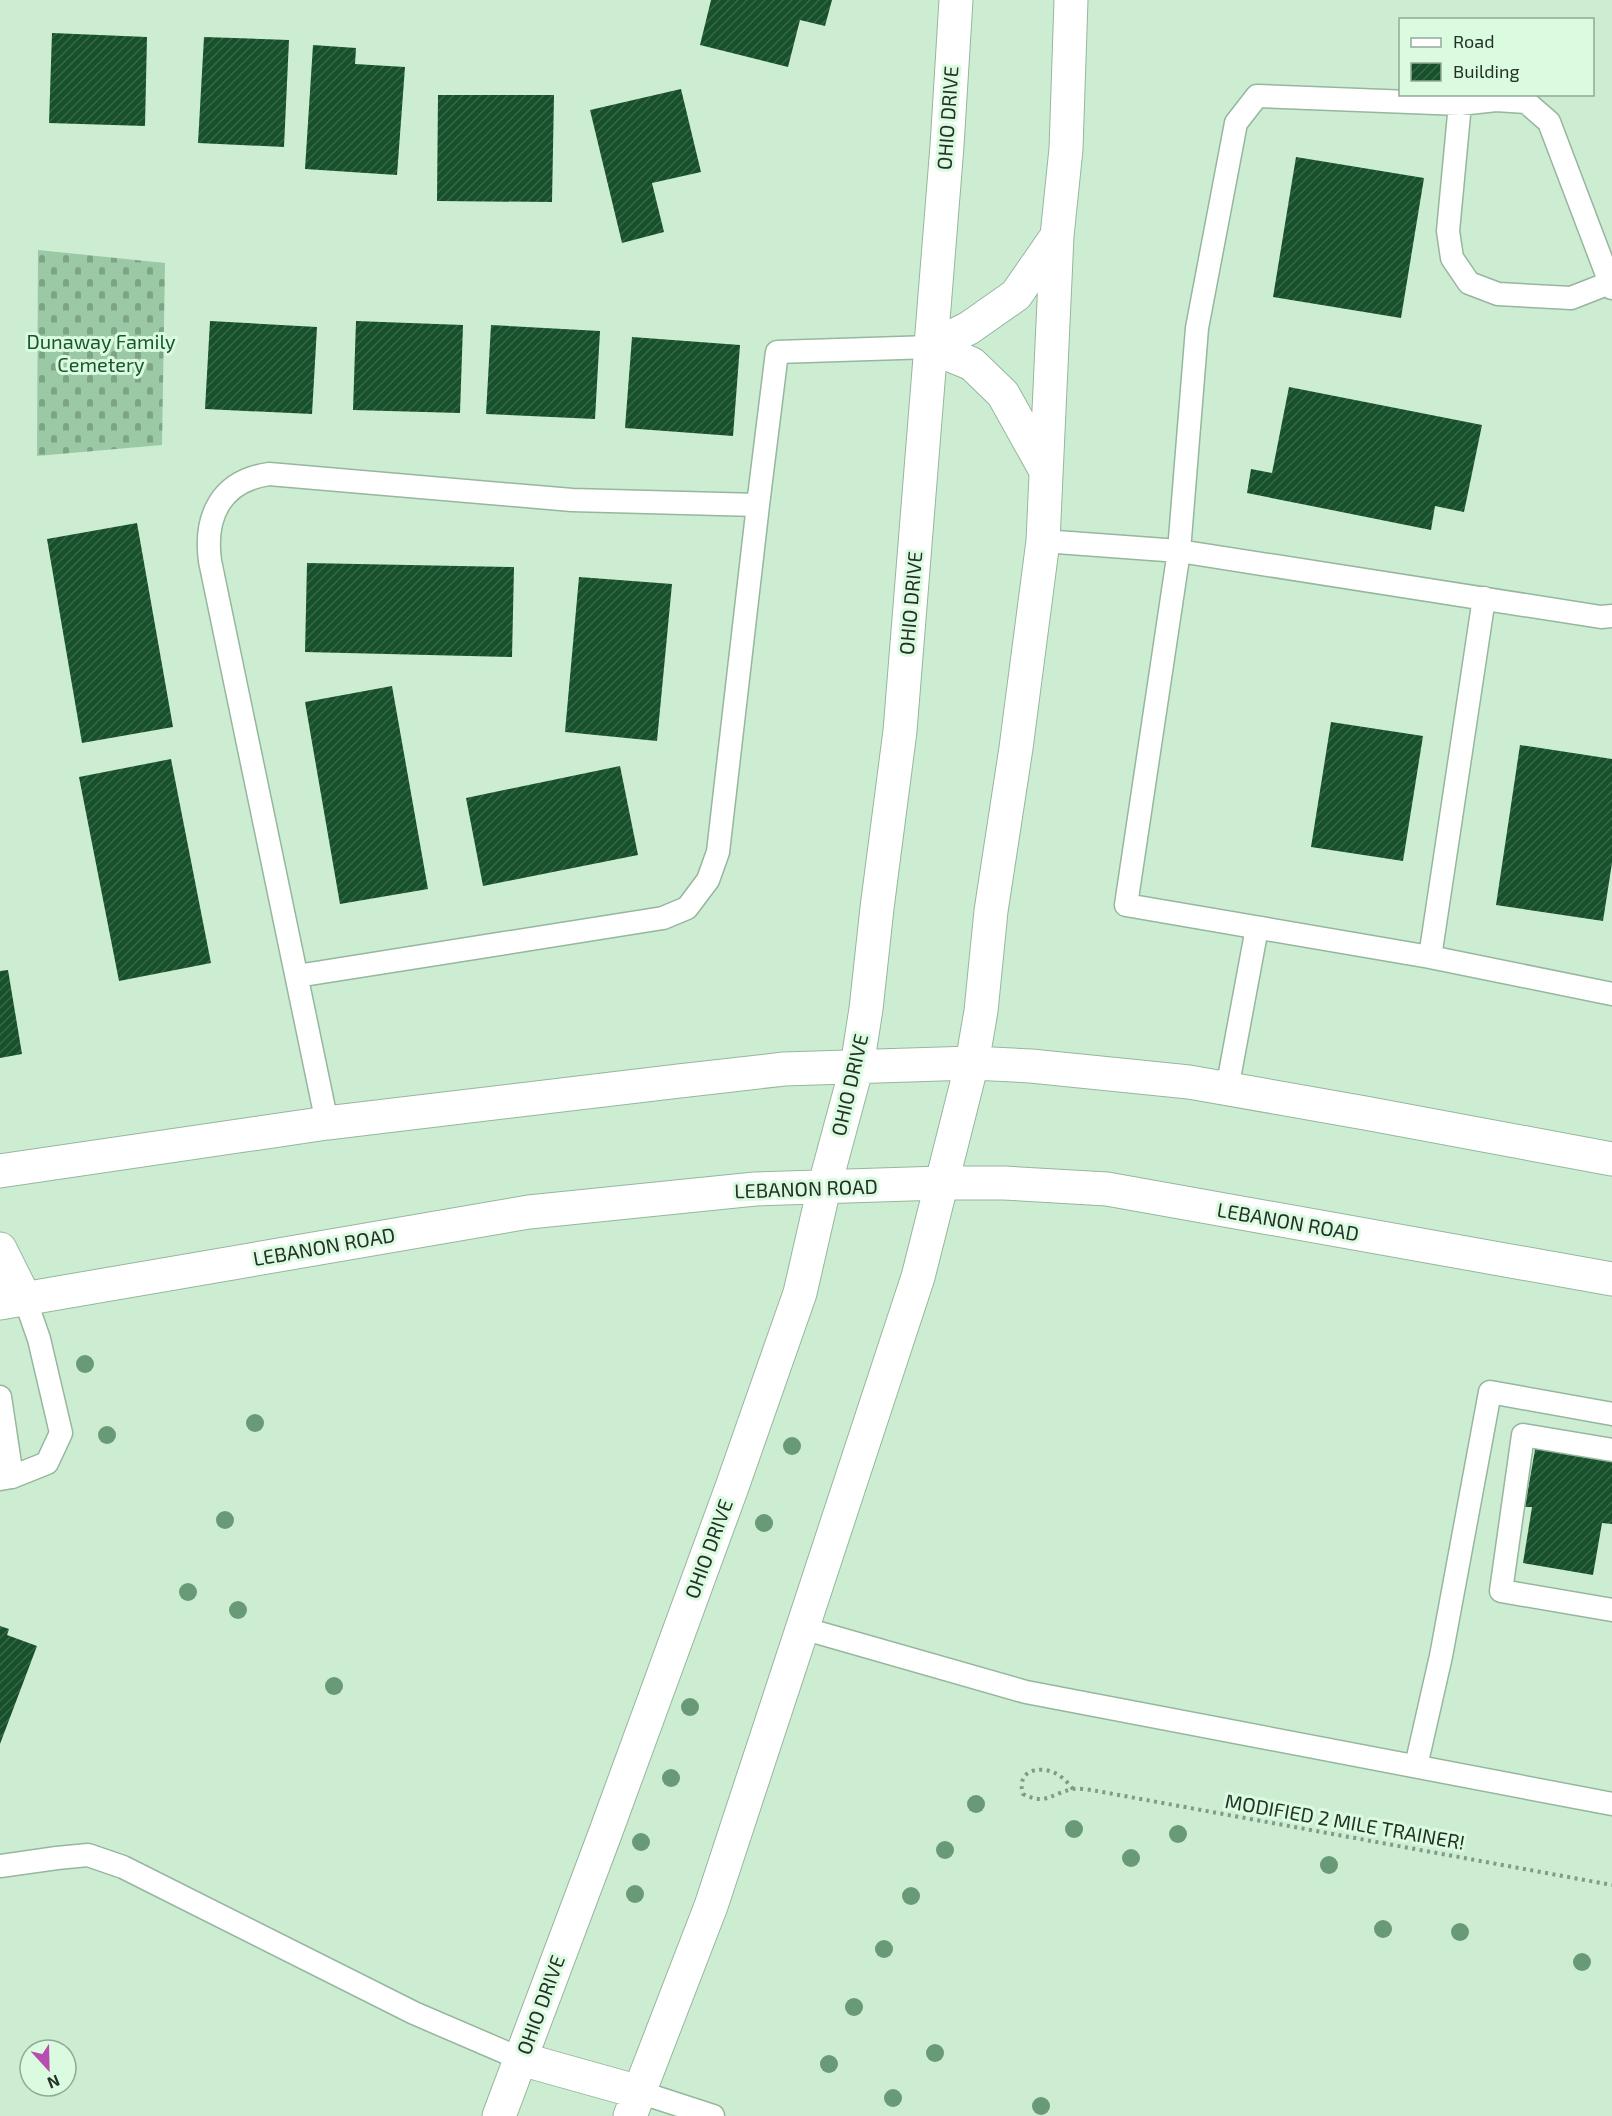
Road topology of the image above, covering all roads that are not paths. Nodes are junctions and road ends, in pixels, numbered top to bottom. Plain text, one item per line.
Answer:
1 (956, 0) edge
2 (1071, 0) edge
3 (1460, 104) junction
4 (1057, 236) junction
5 (1611, 284) edge
6 (931, 347) junction
7 (1046, 471) junction
8 (758, 505) junction
9 (1043, 541) junction
10 (1179, 551) junction
11 (1484, 598) junction
12 (1612, 616) edge
13 (1257, 928) junction
14 (1430, 957) junction
15 (297, 976) junction
16 (1612, 994) edge
17 (972, 1064) junction
18 (857, 1066) junction
19 (1227, 1089) junction
20 (327, 1123) junction
21 (1612, 1159) edge
22 (0, 1171) edge
23 (941, 1183) junction
24 (824, 1188) junction
25 (0, 1249) edge
26 (1612, 1279) edge
27 (12, 1301) edge
28 (0, 1397) edge
29 (1612, 1414) edge
30 (1612, 1450) edge
31 (6, 1478) edge
32 (1612, 1610) edge
33 (802, 1628) junction
34 (1416, 1766) junction
35 (1612, 1804) edge
36 (0, 1866) edge
37 (521, 2059) junction
38 (635, 2104) edge
39 (499, 2116) edge
40 (713, 2116) edge

1 - 6 main road, OHIO DRIVE
2 - 4 main road
3 - 5 lane
3 - 5 lane
3 - 10 lane
4 - 6 main road
4 - 7 main road
6 - 7 main road
6 - 8 lane
6 - 18 main road, OHIO DRIVE
7 - 9 main road
8 - 15 lane
8 - 15 lane
9 - 10 lane
9 - 17 main road
10 - 11 lane
10 - 13 lane
11 - 12 lane
11 - 14 lane
13 - 14 lane
13 - 19 lane
14 - 16 lane
15 - 20 lane
17 - 18 main road
17 - 19 main road
17 - 23 main road
18 - 20 main road
18 - 24 main road, OHIO DRIVE
19 - 21 main road
20 - 22 main road
23 - 24 main road, LEBANON ROAD
23 - 26 main road, LEBANON ROAD
23 - 33 main road
24 - 27 main road, LEBANON ROAD
24 - 37 main road, OHIO DRIVE
25 - 27 main road
27 - 31 lane
28 - 31 lane
29 - 34 lane
30 - 32 lane
33 - 34 lane
33 - 38 main road
34 - 35 lane
36 - 37 lane
37 - 38 main road
37 - 39 main road, OHIO DRIVE
38 - 40 lane

